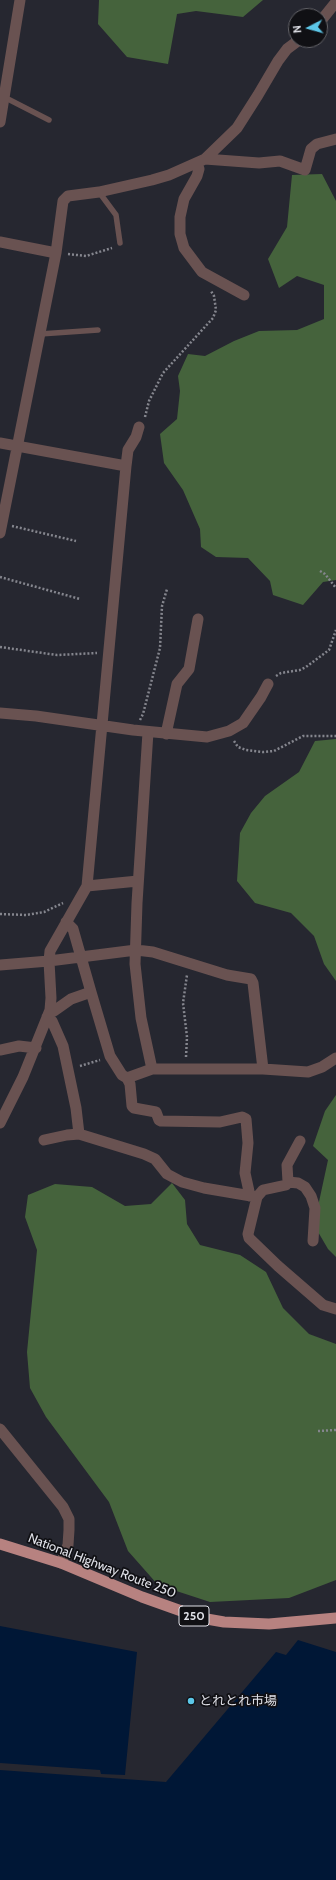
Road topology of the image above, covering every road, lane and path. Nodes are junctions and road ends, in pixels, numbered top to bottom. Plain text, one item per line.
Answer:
1 (20, 0) edge
2 (336, 2) edge
3 (328, 12) edge
4 (288, 48) edge
5 (4, 98) junction
6 (49, 120) dead end
7 (0, 122) edge
8 (336, 139) edge
9 (201, 161) junction
10 (99, 192) junction
11 (0, 242) edge
12 (120, 243) joint
13 (56, 253) junction
14 (210, 290) dead end
15 (244, 295) dead end
16 (98, 330) dead end
17 (40, 334) junction
18 (139, 427) joint
19 (0, 443) edge
20 (17, 446) junction
21 (126, 466) junction
22 (1, 528) edge
23 (76, 540) dead end
24 (320, 571) dead end
25 (0, 577) edge
26 (336, 588) edge
27 (167, 589) dead end
28 (80, 599) dead end
29 (198, 619) dead end
30 (336, 630) edge
31 (0, 647) edge
32 (110, 652) junction
33 (268, 684) joint
34 (0, 713) edge
35 (102, 726) junction
36 (133, 730) junction
37 (229, 731) junction
38 (148, 732) junction
39 (166, 734) junction
40 (336, 736) edge
41 (138, 881) junction
42 (87, 886) junction
43 (76, 905) junction
44 (0, 914) edge
45 (66, 922) junction
46 (136, 950) junction
47 (81, 957) junction
48 (48, 961) junction
49 (189, 964) junction
50 (0, 965) edge
51 (91, 992) junction
52 (48, 1014) junction
53 (36, 1048) junction
54 (0, 1050) edge
55 (110, 1056) junction
56 (336, 1058) edge
57 (68, 1068) junction
58 (186, 1068) junction
59 (152, 1069) junction
60 (263, 1069) junction
61 (127, 1078) junction
62 (0, 1123) edge
63 (79, 1134) junction
64 (44, 1140) dead end
65 (300, 1141) dead end
66 (288, 1182) junction
67 (253, 1196) junction
68 (313, 1241) dead end
69 (336, 1309) edge
70 (0, 1429) edge
71 (336, 1430) edge
72 (318, 1431) dead end
73 (0, 1544) edge
74 (61, 1563) junction
75 (336, 1618) edge

1 - 5 street
2 - 3 street
4 - 9 street
5 - 6 lane
5 - 7 street
8 - 9 street
9 - 10 street
9 - 15 street
10 - 12 lane
10 - 13 street
11 - 13 street
12 - 13 path
13 - 17 street
14 - 18 path
16 - 17 lane
17 - 20 street
18 - 21 street
19 - 20 street
20 - 21 street
20 - 22 street
21 - 32 street
22 - 23 path
24 - 26 path
25 - 28 path
27 - 36 path
29 - 39 street
30 - 33 path
31 - 32 path
32 - 35 street
33 - 37 street
34 - 35 street
35 - 36 street
35 - 42 street
36 - 38 street
37 - 39 street
37 - 40 path
38 - 39 street
38 - 41 street
41 - 42 street
41 - 46 street
42 - 43 street
43 - 44 path
43 - 45 street
45 - 47 street
45 - 48 street
46 - 47 street
46 - 49 street
46 - 59 street
47 - 48 street
47 - 51 street
48 - 50 street
48 - 52 street
49 - 58 path
49 - 60 street
51 - 52 street
51 - 55 street
52 - 53 street
52 - 57 street
53 - 54 street
53 - 62 street
55 - 57 path
55 - 61 street
56 - 60 street
57 - 63 street
58 - 59 street
58 - 60 street
59 - 61 street
61 - 67 street
63 - 64 street
63 - 67 street
65 - 66 street
66 - 67 street
66 - 68 street
67 - 69 street
70 - 74 street
71 - 72 path
73 - 74 highway, National Highway Route 250 / 250
74 - 75 highway, National Highway Route 250 / 250

